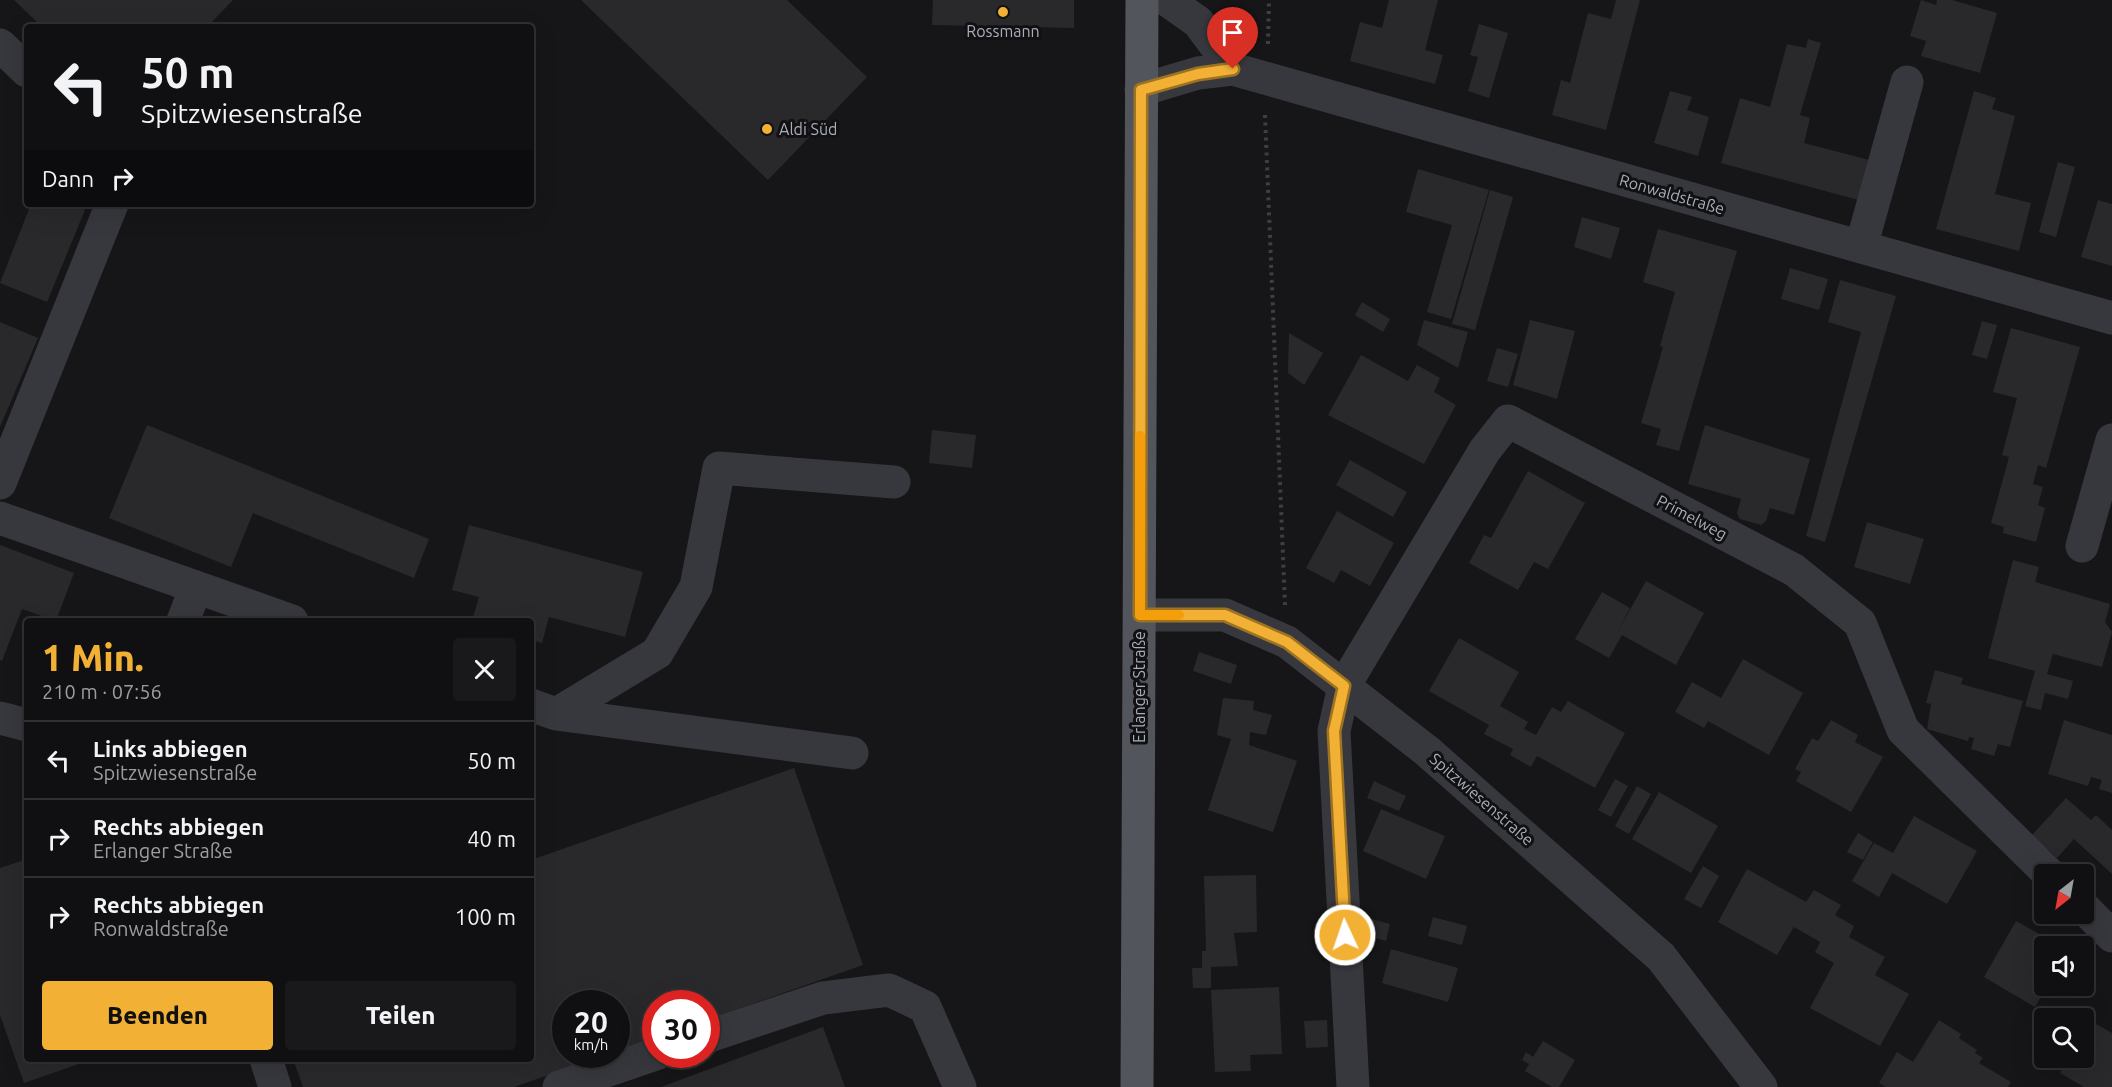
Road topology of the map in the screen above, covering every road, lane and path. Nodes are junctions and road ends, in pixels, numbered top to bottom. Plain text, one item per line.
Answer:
1 (1142, 0) edge
2 (1167, 0) edge
3 (0, 45) edge
4 (24, 68) edge
5 (1233, 69) junction
6 (1267, 80) junction
7 (1907, 81) dead end
8 (1141, 90) junction
9 (111, 207) edge
10 (1861, 247) junction
11 (2112, 318) edge
12 (2112, 440) edge
13 (894, 482) dead end
14 (0, 483) edge
15 (0, 518) edge
16 (2082, 546) dead end
17 (196, 587) junction
18 (1140, 615) junction
19 (184, 618) edge
20 (284, 618) edge
21 (1287, 642) junction
22 (1344, 686) junction
23 (544, 710) edge
24 (0, 718) edge
25 (24, 724) edge
26 (852, 753) dead end
27 (2039, 864) edge
28 (2094, 918) edge
29 (2112, 936) edge
30 (720, 1032) edge
31 (642, 1059) edge
32 (267, 1062) edge
33 (275, 1087) edge
34 (559, 1087) edge
35 (960, 1087) edge
36 (1137, 1087) edge
37 (1353, 1087) edge
38 (1761, 1087) edge

1 - 8 main road, Erlanger Straße
2 - 5 street
3 - 4 street
5 - 6 street, Ronwaldstraße
5 - 8 street, Ronwaldstraße
6 - 10 street, Ronwaldstraße
6 - 21 path
7 - 10 street
8 - 18 main road, Erlanger Straße
9 - 14 street
10 - 11 street, Ronwaldstraße
12 - 16 street
13 - 23 street
15 - 17 street
17 - 19 street
17 - 20 street
18 - 21 street, Spitzwiesenstraße
18 - 36 main road, Erlanger Straße
21 - 22 street, Spitzwiesenstraße
22 - 27 street, Primelweg
22 - 37 street
22 - 38 street, Spitzwiesenstraße
23 - 26 street
24 - 25 street
28 - 29 street
30 - 35 street
31 - 34 street
32 - 33 street

